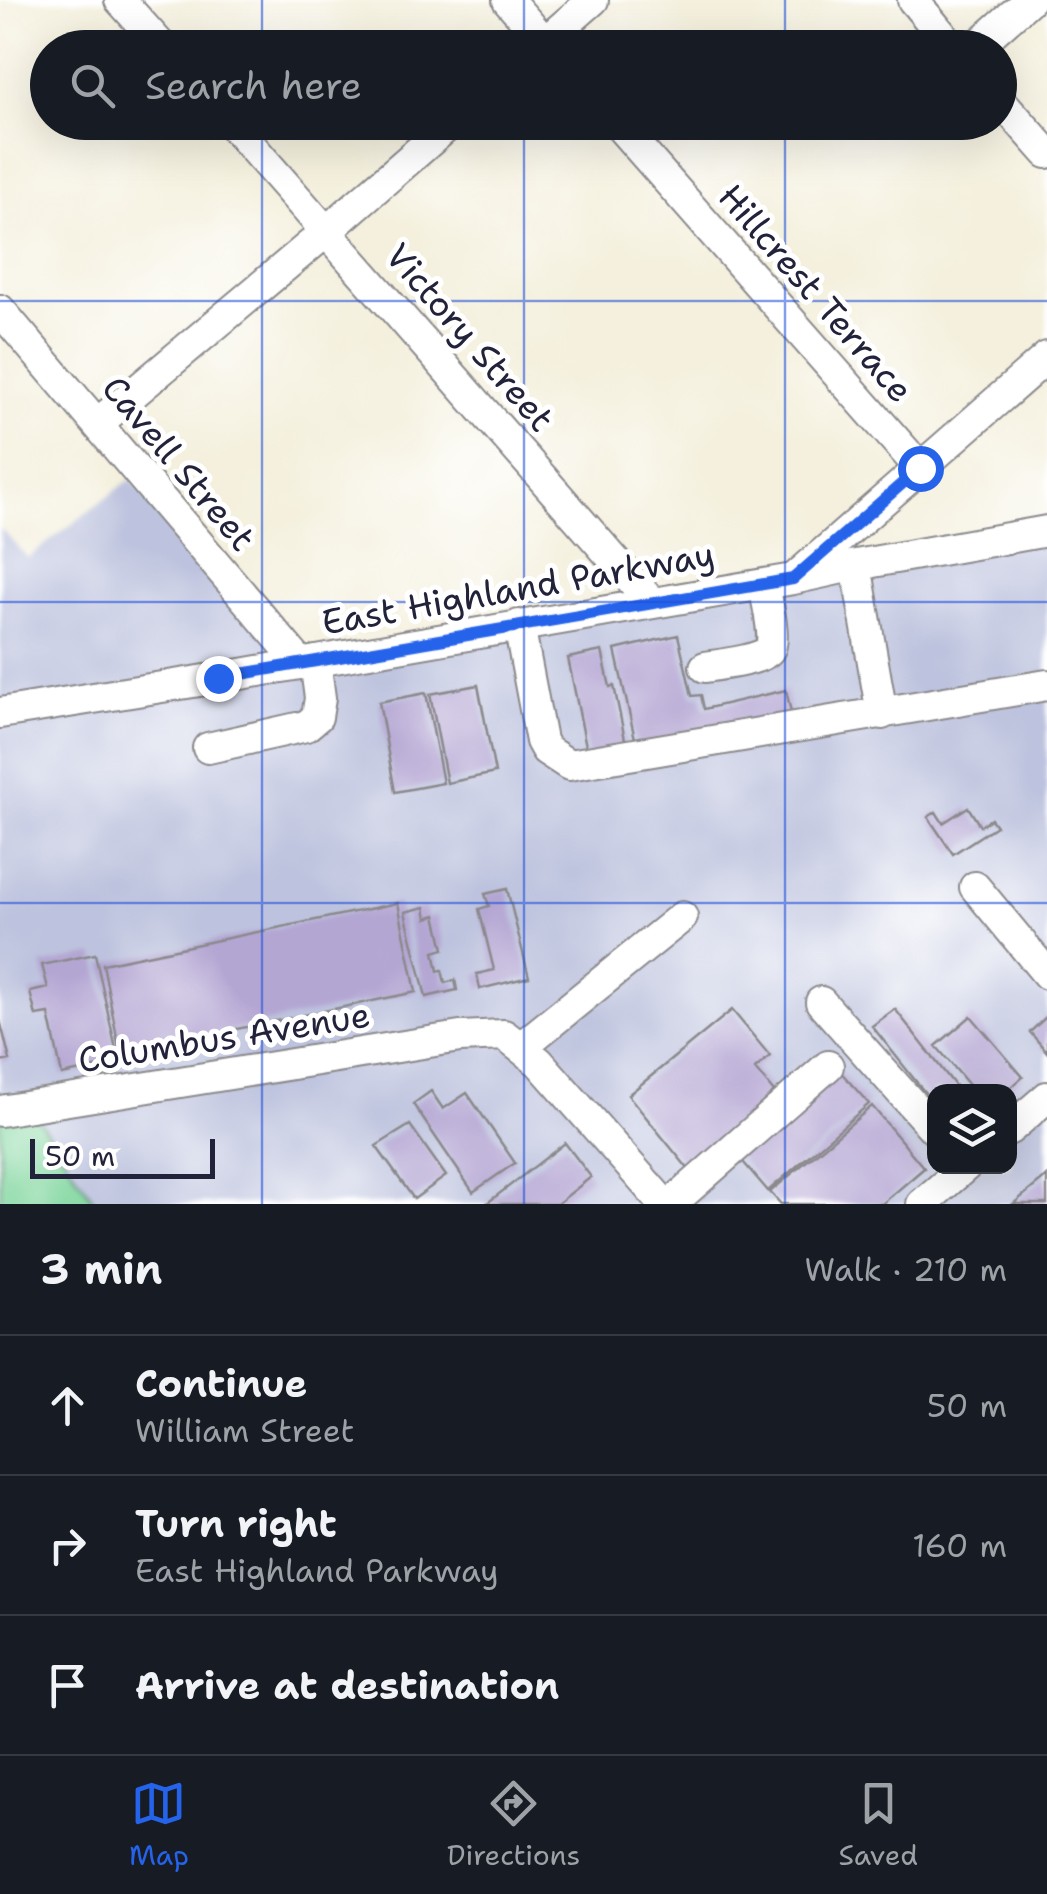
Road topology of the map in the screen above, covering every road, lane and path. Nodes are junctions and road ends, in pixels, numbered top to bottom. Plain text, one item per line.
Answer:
1 (120, 0) edge
2 (508, 0) edge
3 (593, 0) edge
4 (913, 0) edge
5 (1030, 0) edge
6 (147, 30) edge
7 (531, 30) edge
8 (561, 30) edge
9 (938, 30) edge
10 (996, 30) edge
11 (1017, 120) edge
12 (246, 140) edge
13 (431, 140) edge
14 (632, 140) edge
15 (1047, 154) edge
16 (327, 231) junction
17 (0, 310) edge
18 (1047, 357) edge
19 (97, 424) junction
20 (920, 468) junction
21 (1047, 531) edge
22 (856, 565) junction
23 (778, 582) junction
24 (652, 603) junction
25 (519, 625) junction
26 (308, 662) junction
27 (705, 667) dead end
28 (1047, 686) edge
29 (0, 713) edge
30 (882, 714) junction
31 (208, 748) dead end
32 (975, 887) dead end
33 (682, 917) dead end
34 (1047, 974) edge
35 (821, 1002) dead end
36 (520, 1047) junction
37 (828, 1066) dead end
38 (1047, 1096) edge
39 (0, 1110) edge
40 (927, 1121) edge
41 (1017, 1123) edge
42 (957, 1174) edge
43 (668, 1204) edge
44 (922, 1204) edge

1 - 6 street
2 - 7 street
3 - 8 street
4 - 9 street
5 - 10 street
11 - 15 street
12 - 16 street, Victory Street
13 - 16 street
14 - 20 street, Hillcrest Terrace
16 - 19 street
16 - 24 street, Victory Street
17 - 19 street, Cavell Street
18 - 20 street
19 - 26 street, Cavell Street
20 - 23 street
21 - 22 street, East Highland Parkway
22 - 23 street, East Highland Parkway
22 - 30 street
23 - 24 street, East Highland Parkway
23 - 27 street
24 - 25 street, East Highland Parkway
25 - 26 street, East Highland Parkway
25 - 30 street
26 - 29 street, East Highland Parkway
26 - 31 street
28 - 30 street
32 - 34 street
33 - 36 street
35 - 40 street
36 - 39 street, Columbus Avenue
36 - 43 street
37 - 43 street
38 - 41 street
42 - 44 street

